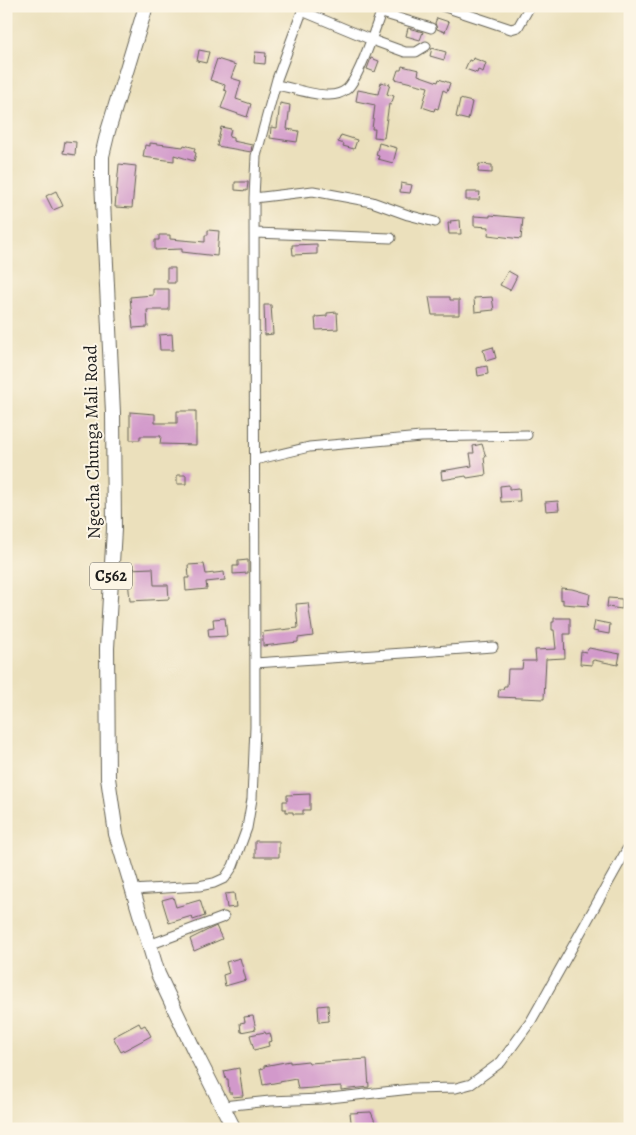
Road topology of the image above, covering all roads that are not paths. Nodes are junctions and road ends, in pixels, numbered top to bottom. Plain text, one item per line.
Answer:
1 (146, 6) edge
2 (442, 6) edge
3 (530, 6) edge
4 (303, 8) edge
5 (431, 28) dead end
6 (372, 40) junction
7 (426, 46) dead end
8 (276, 84) junction
9 (254, 198) junction
10 (436, 222) dead end
11 (255, 233) junction
12 (391, 238) dead end
13 (527, 435) dead end
14 (255, 460) junction
15 (493, 647) dead end
16 (255, 662) junction
17 (630, 844) edge
18 (132, 890) junction
19 (224, 917) dead end
20 (149, 945) junction
21 (223, 1106) junction
22 (234, 1129) edge

1 - 18 main road, Ngecha Chunga Mali Road / C562
2 - 3 street
4 - 6 street
4 - 8 street
5 - 6 street
6 - 7 street
6 - 8 street
8 - 9 street
9 - 10 street
9 - 11 street
11 - 12 street
11 - 14 street
13 - 14 street
14 - 16 street
15 - 16 street
16 - 18 street
17 - 21 street
18 - 20 main road, Ngecha Chunga Mali Road / C562
19 - 20 street
20 - 21 main road, Ngecha Chunga Mali Road / C562
21 - 22 main road, Ngecha Chunga Mali Road / C562

